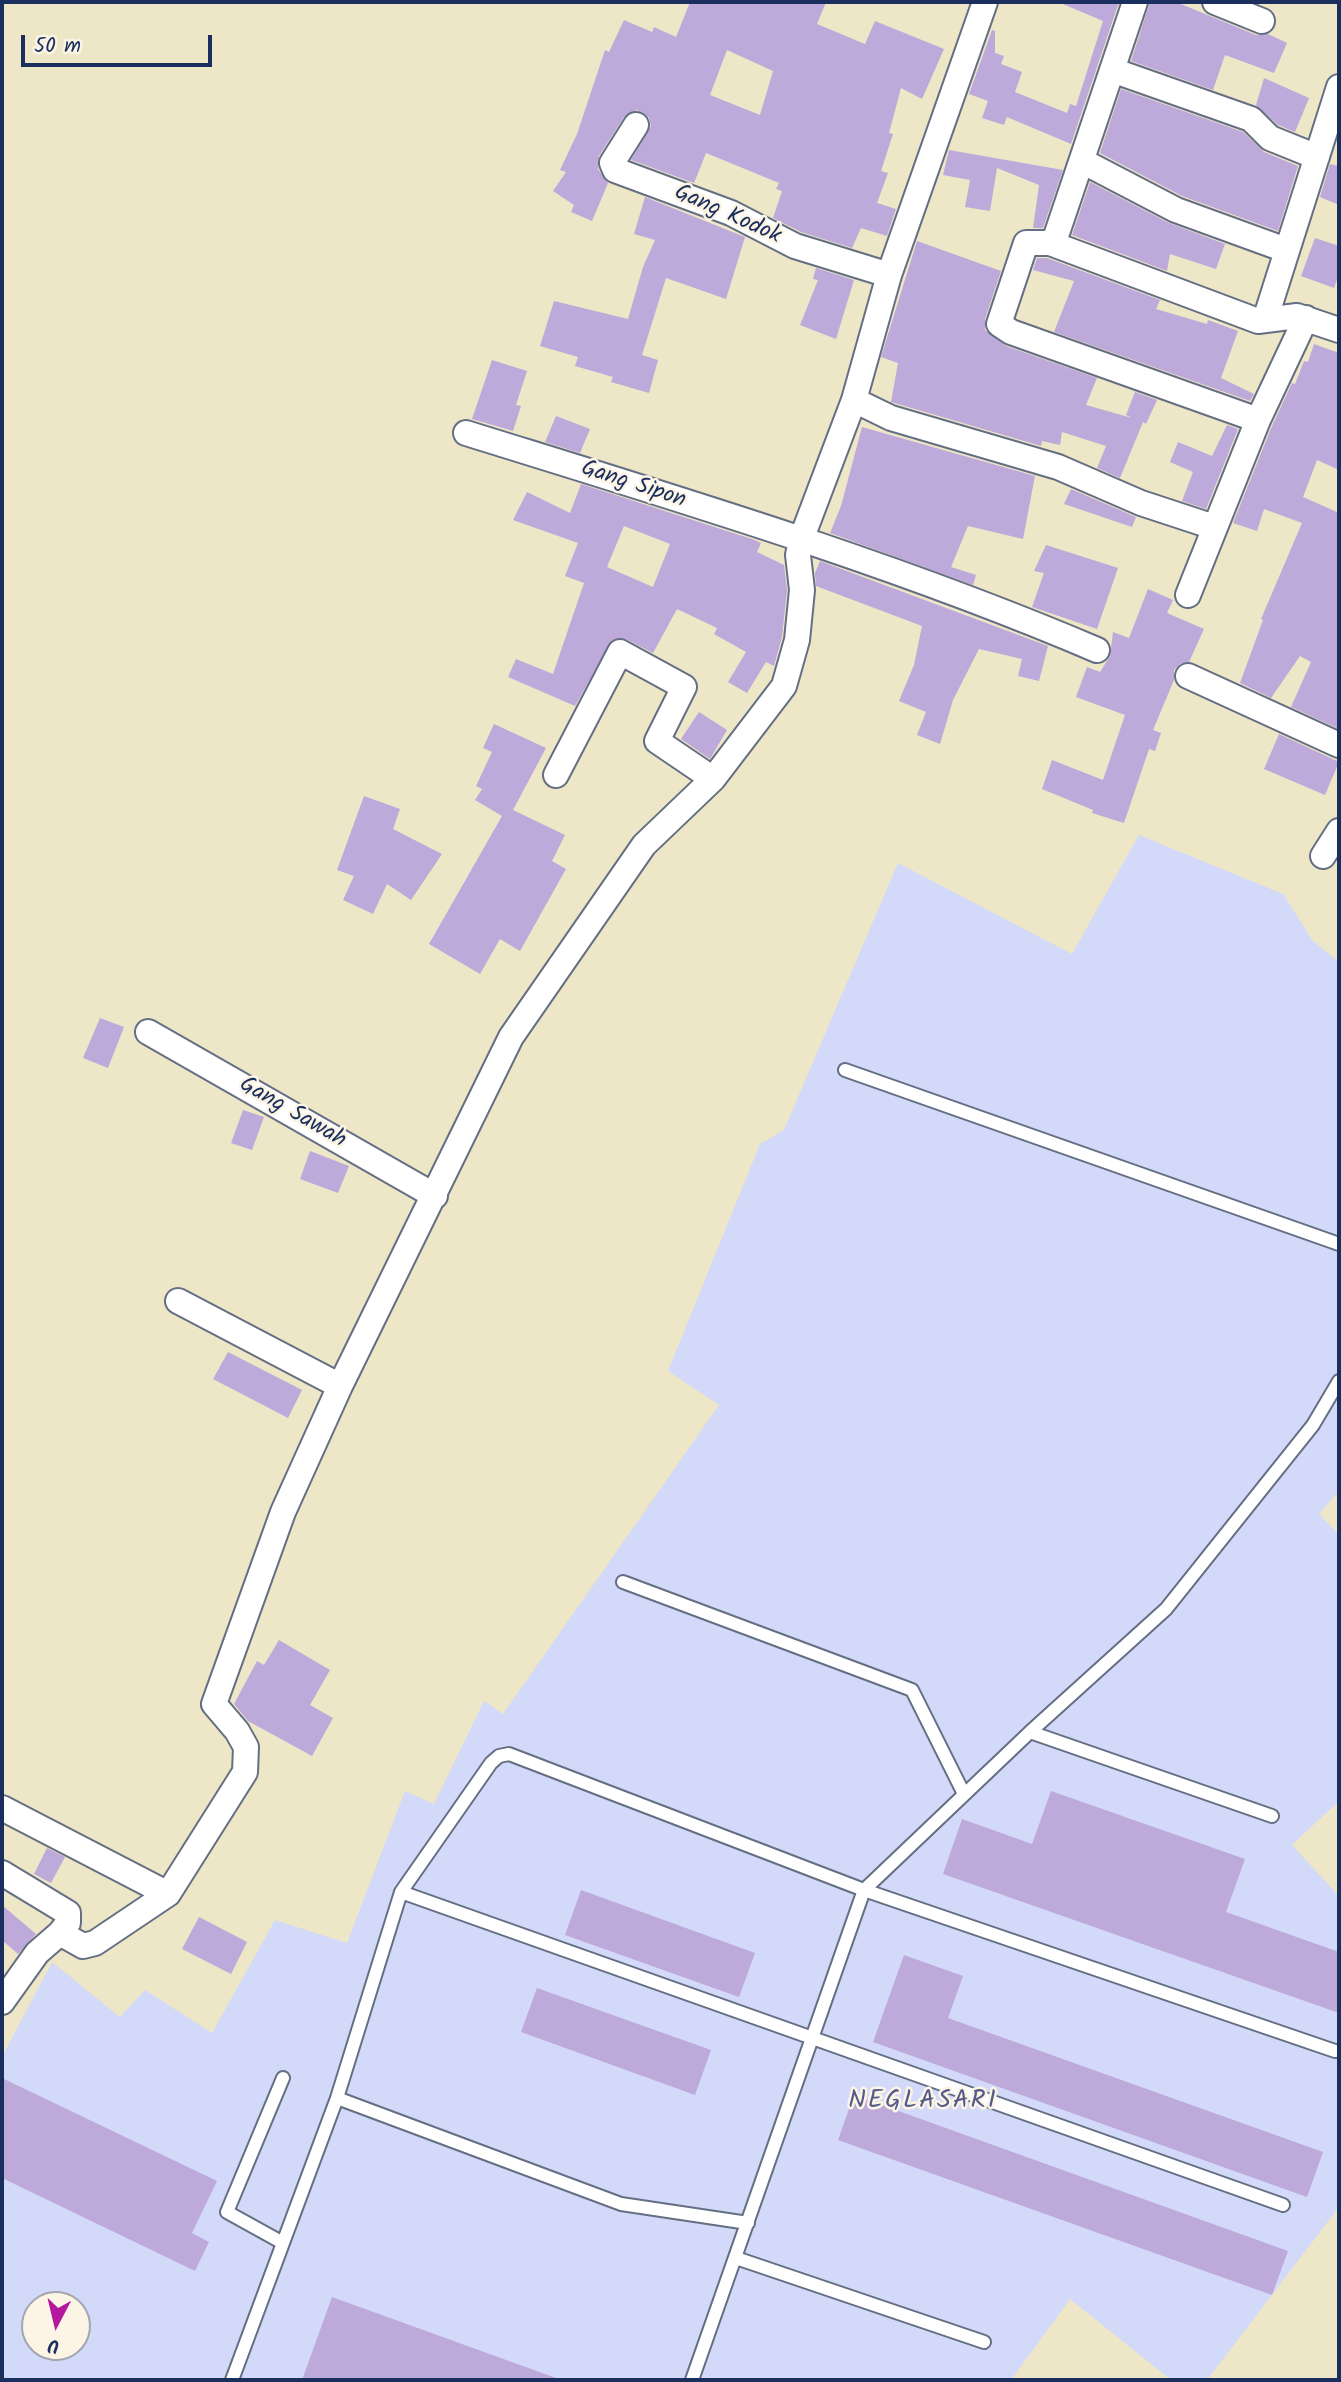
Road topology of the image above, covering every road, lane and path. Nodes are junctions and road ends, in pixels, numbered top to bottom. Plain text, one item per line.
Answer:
1 (985, 2) edge
2 (1135, 2) edge
3 (1215, 2) edge
4 (1262, 21) dead end
5 (1112, 70) junction
6 (1339, 87) edge
7 (636, 125) dead end
8 (1317, 157) junction
9 (1082, 161) junction
10 (1049, 243) junction
11 (1286, 250) junction
12 (889, 275) junction
13 (1306, 318) junction
14 (1265, 320) junction
15 (1339, 330) edge
16 (854, 400) junction
17 (1258, 421) junction
18 (466, 432) dead end
19 (1214, 527) junction
20 (801, 540) junction
21 (1188, 595) dead end
22 (1097, 650) dead end
23 (1188, 676) dead end
24 (1339, 745) edge
25 (556, 775) dead end
26 (713, 779) junction
27 (1339, 831) edge
28 (1324, 856) dead end
29 (148, 1032) dead end
30 (845, 1070) dead end
31 (435, 1196) junction
32 (1339, 1244) edge
33 (178, 1301) dead end
34 (1339, 1381) edge
35 (340, 1386) junction
36 (623, 1582) dead end
37 (1030, 1732) junction
38 (964, 1794) junction
39 (2, 1808) edge
40 (1272, 1816) dead end
41 (2, 1873) edge
42 (864, 1890) junction
43 (401, 1892) junction
44 (168, 1894) junction
45 (60, 1933) junction
46 (2, 2002) edge
47 (813, 2038) junction
48 (1335, 2051) dead end
49 (283, 2078) dead end
50 (337, 2098) junction
51 (1283, 2205) dead end
52 (748, 2223) junction
53 (283, 2243) junction
54 (736, 2258) junction
55 (984, 2342) dead end
56 (232, 2380) edge
57 (692, 2380) edge

1 - 12 street
2 - 5 street
3 - 4 street
5 - 8 street
5 - 9 street
6 - 8 street
7 - 12 street, Gang Kodok
8 - 11 street
9 - 10 street
9 - 11 street
10 - 14 street
10 - 17 street
11 - 14 street
12 - 16 street
13 - 14 street
13 - 15 street
13 - 17 street
16 - 19 street
16 - 20 street
17 - 19 street
18 - 20 street, Gang Sipon
19 - 21 street
20 - 22 street, Gang Sipon
20 - 26 street
23 - 24 street
25 - 26 street
26 - 31 street
27 - 28 street
29 - 31 street, Gang Sawah
30 - 32 lane
31 - 35 street
33 - 35 street
34 - 37 lane
35 - 44 street
36 - 38 lane
37 - 38 lane
37 - 40 lane
38 - 42 lane
39 - 44 street
41 - 45 street
42 - 43 lane
42 - 47 lane
42 - 48 lane
43 - 47 lane
43 - 50 lane
44 - 45 street
45 - 46 street
47 - 51 lane
47 - 52 lane
49 - 53 lane
50 - 52 lane
50 - 53 lane
52 - 54 lane
53 - 56 lane
54 - 55 lane
54 - 57 lane

